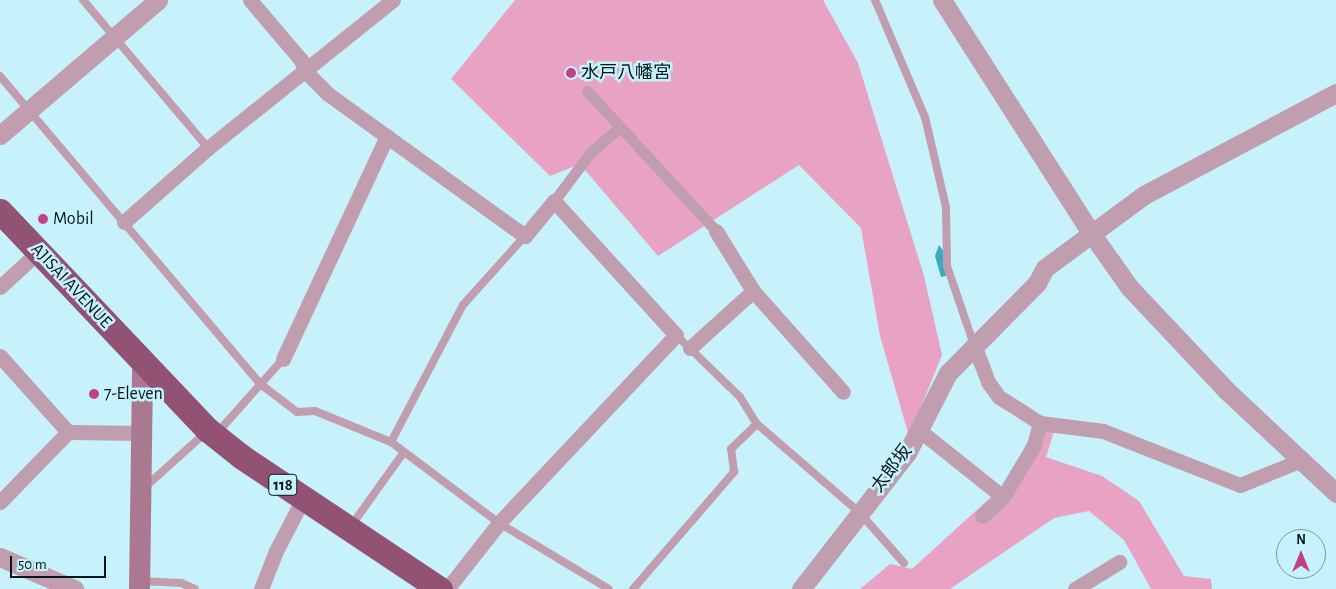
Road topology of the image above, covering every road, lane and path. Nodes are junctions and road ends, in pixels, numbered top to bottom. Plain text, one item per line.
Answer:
1 (84, 0) edge
2 (158, 0) edge
3 (250, 0) edge
4 (393, 0) edge
5 (875, 0) edge
6 (942, 0) edge
7 (114, 37) junction
8 (306, 72) junction
9 (0, 76) edge
10 (587, 91) dead end
11 (1336, 93) edge
12 (29, 110) junction
13 (619, 128) junction
14 (0, 135) edge
15 (387, 136) junction
16 (208, 148) junction
17 (554, 201) junction
18 (0, 211) edge
19 (124, 222) junction
20 (716, 231) joint
21 (1091, 233) junction
22 (525, 236) junction
23 (38, 252) junction
24 (0, 287) edge
25 (753, 291) junction
26 (676, 335) junction
27 (974, 345) junction
28 (690, 348) junction
29 (0, 356) edge
30 (283, 359) joint
31 (142, 361) junction
32 (259, 383) junction
33 (843, 392) dead end
34 (1040, 423) junction
35 (757, 424) junction
36 (919, 430) junction
37 (68, 432) junction
38 (212, 432) junction
39 (141, 433) junction
40 (391, 442) junction
41 (404, 452) junction
42 (1299, 460) junction
43 (141, 491) junction
44 (1336, 493) edge
45 (1003, 497) junction
46 (303, 499) junction
47 (0, 502) edge
48 (859, 512) junction
49 (982, 516) dead end
50 (499, 522) junction
51 (348, 529) junction
52 (0, 557) edge
53 (904, 562) dead end
54 (1119, 562) dead end
55 (139, 585) edge
56 (74, 589) edge
57 (194, 589) edge
58 (261, 589) edge
59 (440, 589) edge
60 (447, 589) edge
61 (609, 589) edge
62 (633, 589) edge
63 (801, 589) edge
64 (1075, 589) edge

1 - 7 lane
2 - 7 street
3 - 8 street
4 - 8 street
5 - 27 lane
6 - 21 street
7 - 12 street
7 - 16 lane
8 - 15 street
8 - 16 street
9 - 12 lane
10 - 13 street
11 - 21 street, 太郎坂
12 - 14 street
12 - 19 lane
13 - 17 street
13 - 20 street
15 - 22 street
15 - 30 street
16 - 19 street
17 - 22 street
17 - 26 street
18 - 23 highway, AJISAI AVENUE / 118
19 - 32 lane
20 - 25 street
21 - 27 street, 太郎坂
21 - 42 street
22 - 40 lane
23 - 24 street
23 - 31 highway, AJISAI AVENUE / 118
25 - 28 street
25 - 33 street
26 - 28 lane
26 - 50 street
27 - 34 street
27 - 36 street, 太郎坂
28 - 35 lane
29 - 37 street
30 - 32 lane
31 - 38 highway, 118
31 - 39 main road
32 - 38 lane
32 - 40 lane
34 - 42 street
34 - 45 street
35 - 48 lane
35 - 62 lane
36 - 45 street
36 - 48 street, 太郎坂
37 - 39 street
37 - 47 street
38 - 43 lane
38 - 46 highway, 118
39 - 43 main road
40 - 41 lane
41 - 50 lane
41 - 51 lane
42 - 44 street
43 - 55 main road
45 - 49 street
46 - 51 highway, 118
46 - 58 street
48 - 53 lane
48 - 63 street, 太郎坂
50 - 60 street
50 - 61 lane
51 - 59 highway, 118
52 - 56 street
54 - 64 street
55 - 57 lane

